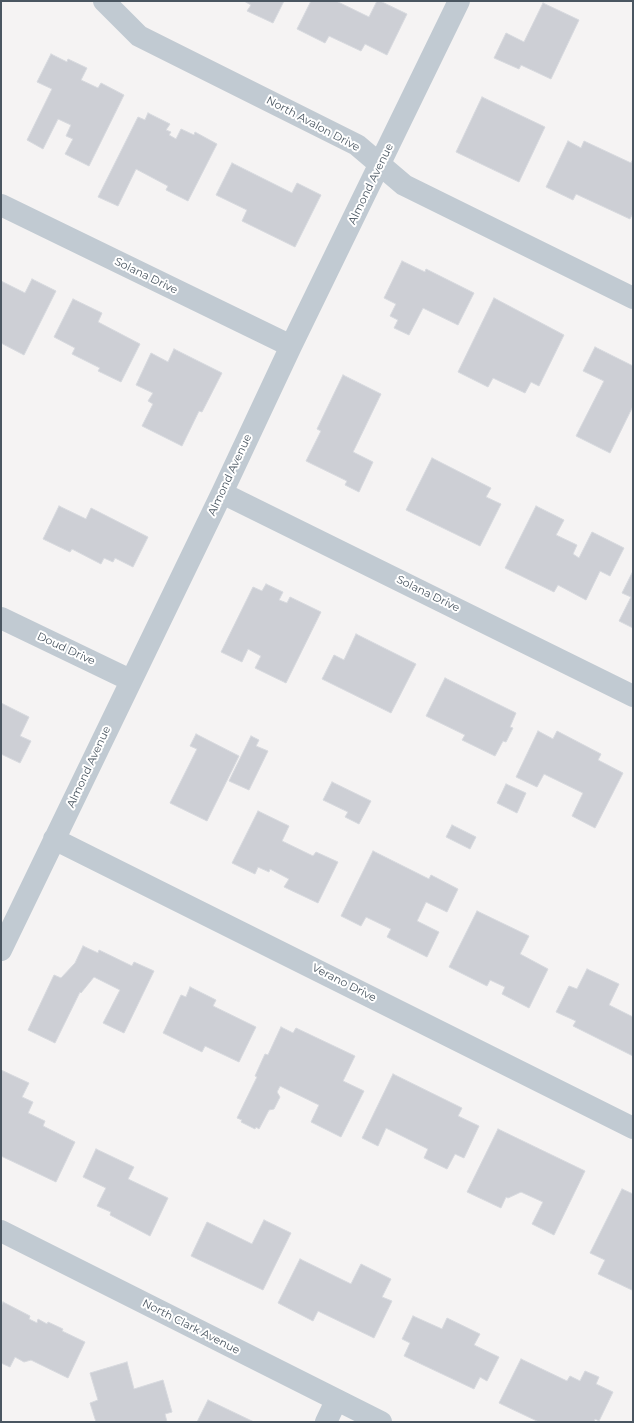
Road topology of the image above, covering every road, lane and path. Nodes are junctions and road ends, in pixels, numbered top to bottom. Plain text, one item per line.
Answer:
1 (104, 1) edge
2 (459, 1) edge
3 (381, 164) junction
4 (1, 205) edge
5 (633, 298) edge
6 (291, 346) junction
7 (222, 494) junction
8 (1, 618) edge
9 (130, 680) junction
10 (633, 696) edge
11 (54, 839) junction
12 (1, 950) edge
13 (633, 1128) edge
14 (1, 1230) edge
15 (336, 1401) junction
16 (326, 1422) edge
17 (381, 1422) edge

1 - 3 street, North Avalon Drive
2 - 3 street, Almond Avenue
3 - 5 street, North Avalon Drive
3 - 6 street, Almond Avenue
4 - 6 street, Solana Drive
6 - 7 street, Almond Avenue
7 - 9 street, Almond Avenue
7 - 10 street, Solana Drive
8 - 9 street, Doud Drive
9 - 11 street, Almond Avenue
11 - 12 street, Almond Avenue
11 - 13 street, Verano Drive
14 - 15 street, North Clark Avenue
15 - 16 street
15 - 17 street, North Clark Avenue

